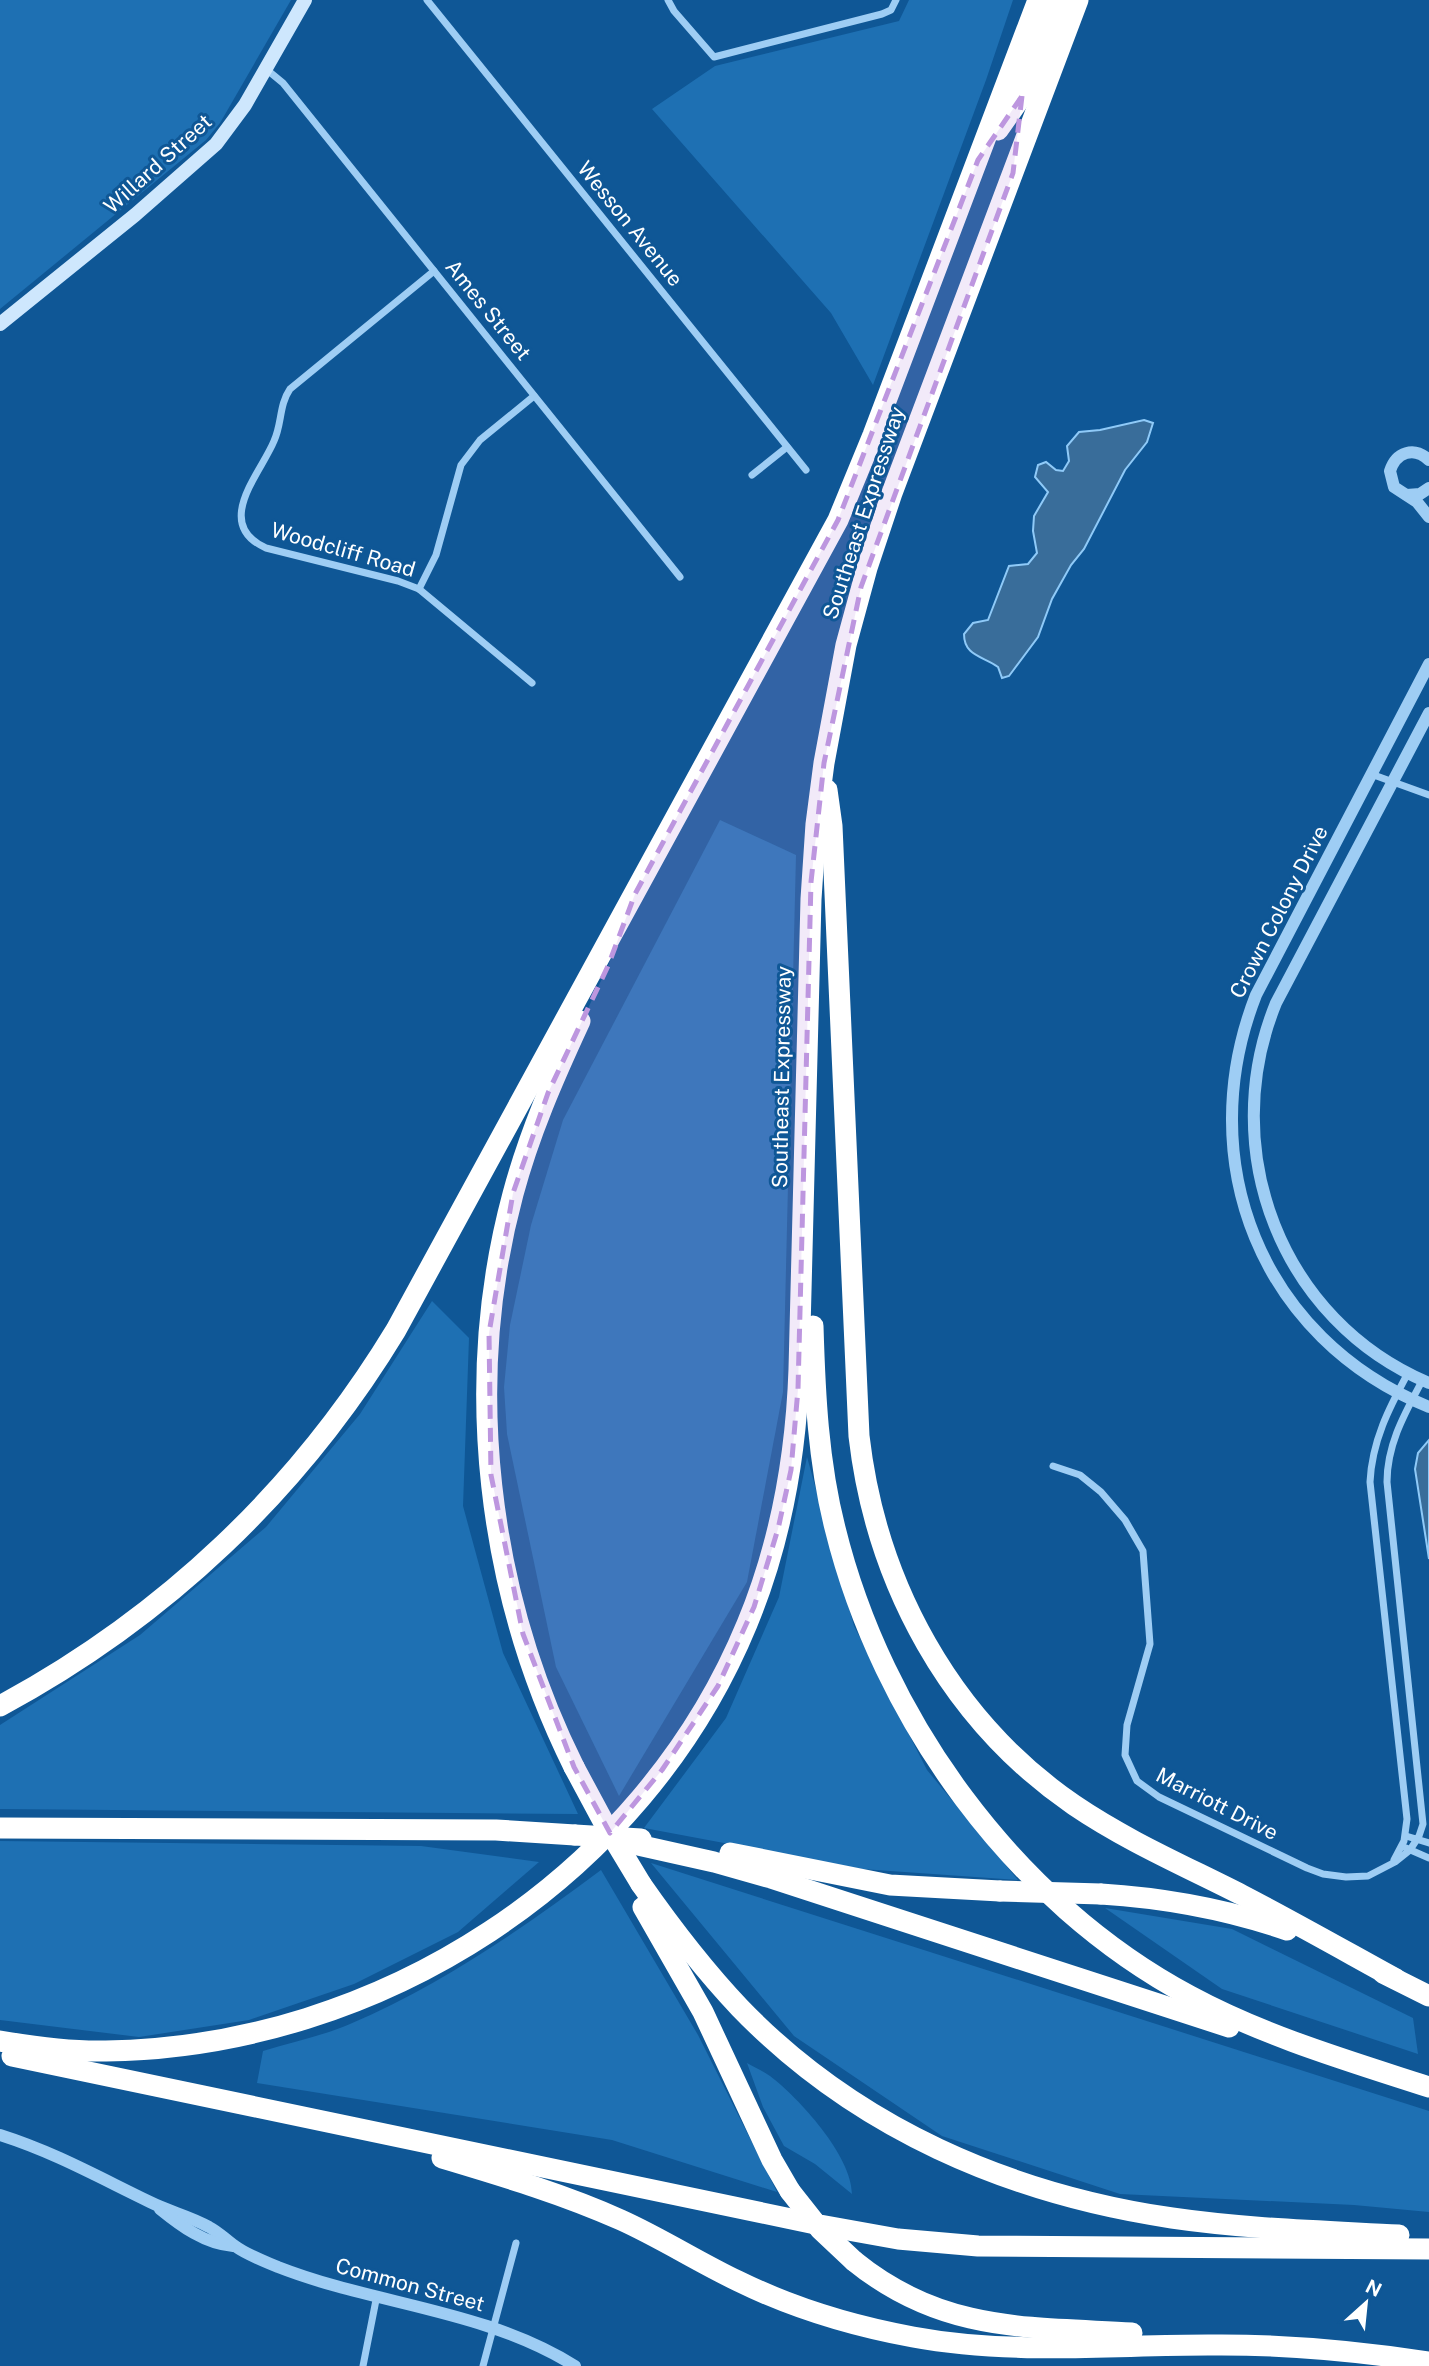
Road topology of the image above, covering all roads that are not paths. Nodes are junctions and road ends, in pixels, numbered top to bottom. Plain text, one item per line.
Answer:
1 (305, 0) edge
2 (427, 0) edge
3 (668, 0) edge
4 (1038, 0) edge
5 (1056, 0) edge
6 (1078, 0) edge
7 (895, 3) edge
8 (266, 69) junction
9 (1022, 96) junction
10 (978, 160) junction
11 (1013, 173) junction
12 (434, 271) junction
13 (0, 324) edge
14 (534, 396) junction
15 (787, 447) junction
16 (1429, 460) edge
17 (806, 470) dead end
18 (752, 475) dead end
19 (1429, 488) edge
20 (1403, 494) junction
21 (1429, 517) edge
22 (680, 577) dead end
23 (419, 589) junction
24 (1429, 664) edge
25 (532, 684) dead end
26 (1429, 713) edge
27 (824, 762) junction
28 (1371, 774) junction
29 (1393, 780) junction
30 (1429, 795) edge
31 (635, 894) junction
32 (802, 1234) junction
33 (1408, 1373) junction
34 (1426, 1382) edge
35 (1397, 1392) junction
36 (1412, 1400) junction
37 (1429, 1407) edge
38 (1053, 1466) dead end
39 (0, 1706) edge
40 (0, 1828) edge
41 (1406, 1836) junction
42 (1417, 1840) junction
43 (640, 1842) junction
44 (1429, 1843) edge
45 (1406, 1848) junction
46 (1429, 1858) edge
47 (637, 1887) junction
48 (1396, 1979) junction
49 (1429, 1996) edge
50 (0, 2041) edge
51 (1299, 2042) junction
52 (0, 2054) edge
53 (1429, 2087) edge
54 (364, 2129) junction
55 (0, 2135) edge
56 (1429, 2237) edge
57 (516, 2243) dead end
58 (1429, 2249) edge
59 (377, 2295) junction
60 (494, 2327) junction
61 (1263, 2346) junction
62 (1429, 2362) edge
63 (363, 2366) edge
64 (483, 2366) edge
65 (575, 2366) edge

1 - 8 main road, Willard Street
2 - 15 street, Wesson Avenue
3 - 7 street
4 - 10 highway, Southeast Expressway
5 - 9 highway
6 - 11 highway, Southeast Expressway
8 - 12 street, Ames Street
8 - 13 main road, Willard Street
9 - 10 highway
9 - 11 highway
10 - 31 highway, Southeast Expressway
11 - 27 highway, Southeast Expressway
12 - 14 street, Ames Street
12 - 23 street, Woodcliff Road
14 - 22 street, Ames Street
14 - 23 street
15 - 17 street, Wesson Avenue
15 - 18 street
16 - 20 street
19 - 20 street
20 - 21 street
23 - 25 street, Woodcliff Road
24 - 28 street, Crown Colony Drive
26 - 29 street, Crown Colony Drive
27 - 32 highway, Southeast Expressway
27 - 48 highway
28 - 29 street
28 - 35 street, Crown Colony Drive
29 - 30 street
29 - 33 street, Crown Colony Drive
31 - 39 highway
31 - 47 highway, bridge
32 - 50 highway
32 - 51 highway
33 - 34 street, Crown Colony Drive
33 - 35 street, Marriott Drive
34 - 36 street, Marriott Drive
35 - 36 street, Crown Colony Drive
35 - 41 street, Marriott Drive
36 - 37 street, Crown Colony Drive
36 - 42 street, Marriott Drive
38 - 45 street, Marriott Drive
40 - 43 highway, bridge
41 - 42 street
41 - 45 street, Marriott Drive
42 - 44 street
42 - 45 street, Marriott Drive
43 - 48 highway, bridge
43 - 51 highway
45 - 46 street
47 - 56 highway
47 - 61 highway, bridge
48 - 49 highway
51 - 53 highway
52 - 54 highway
54 - 58 highway
54 - 61 highway
55 - 59 street, Common Street
57 - 60 street
59 - 60 street, Common Street
59 - 63 street
60 - 64 street
60 - 65 street, Common Street
61 - 62 highway

